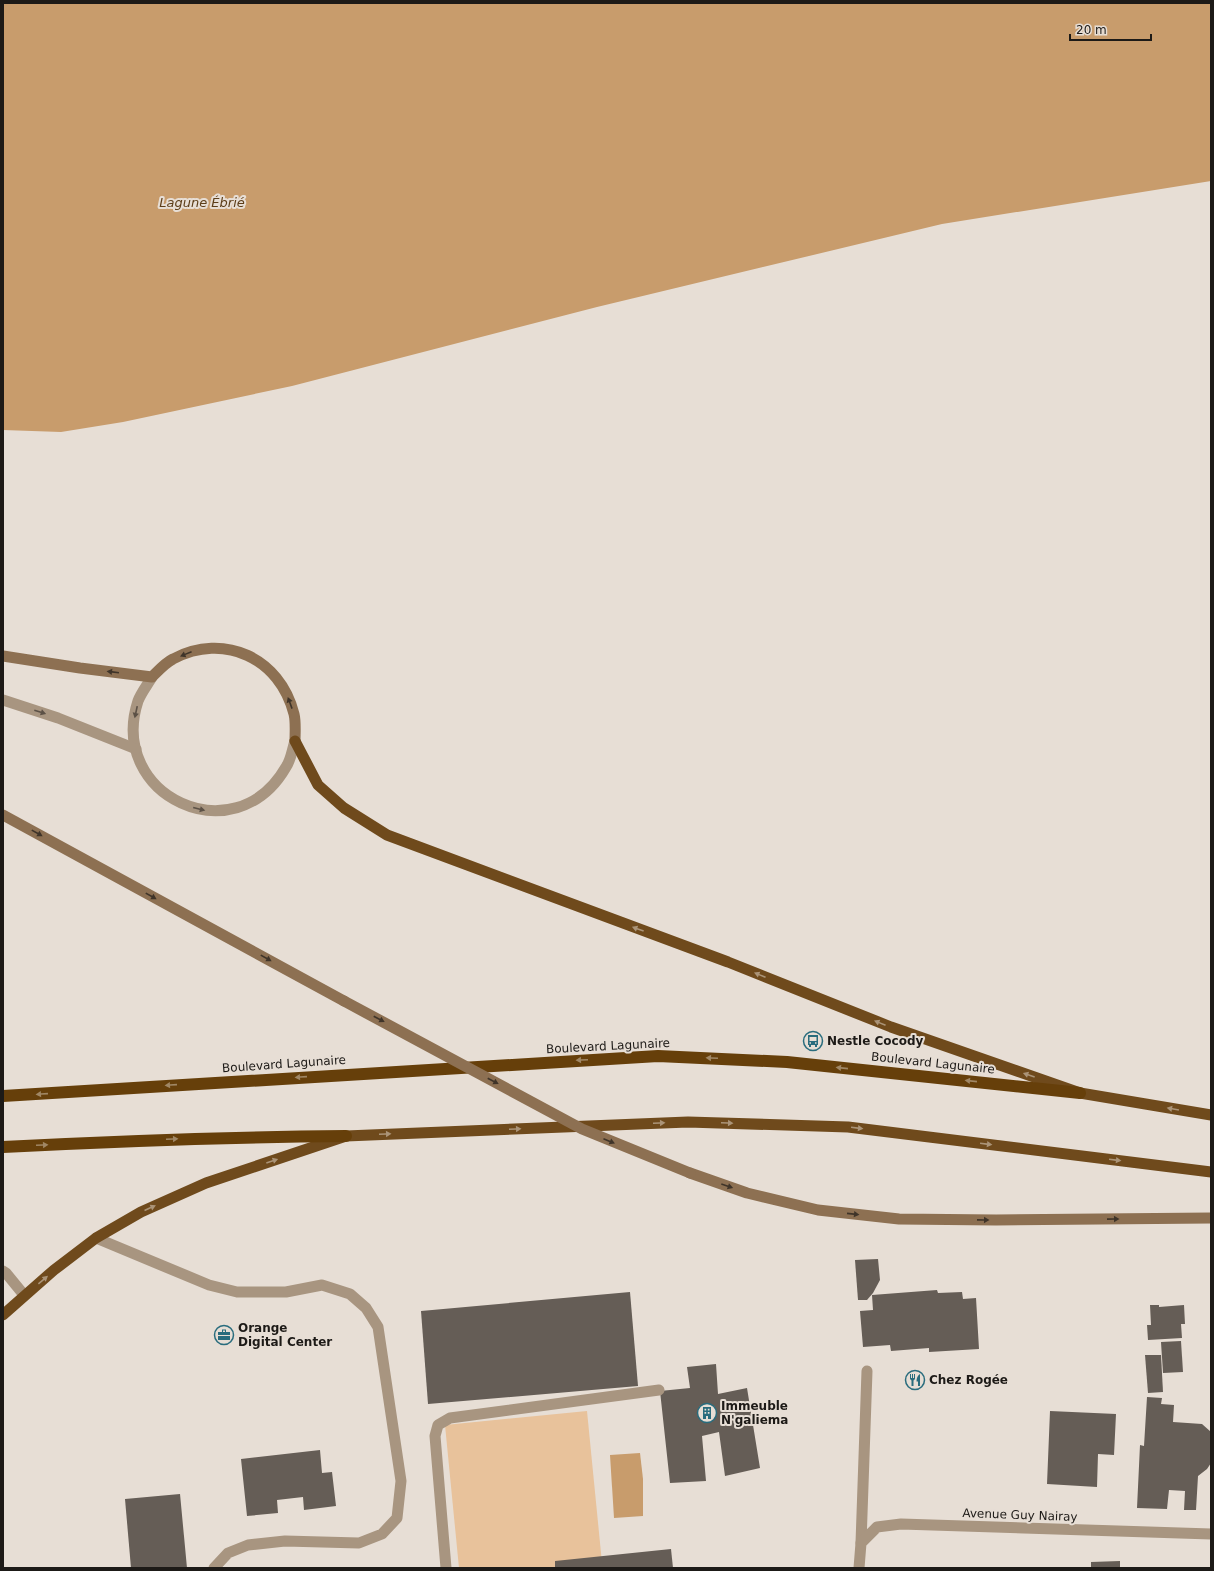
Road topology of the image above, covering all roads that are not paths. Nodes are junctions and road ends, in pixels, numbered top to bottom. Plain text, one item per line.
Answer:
1 (3, 656) edge
2 (152, 677) junction
3 (3, 700) edge
4 (295, 741) junction
5 (136, 748) junction
6 (3, 815) edge
7 (1080, 1093) junction
8 (3, 1096) edge
9 (1211, 1115) edge
10 (346, 1136) junction
11 (3, 1147) edge
12 (1211, 1172) edge
13 (1211, 1218) edge
14 (96, 1238) junction
15 (3, 1271) edge
16 (24, 1295) junction
17 (3, 1315) edge
18 (867, 1371) dead end
19 (659, 1390) dead end
20 (1211, 1534) edge
21 (860, 1542) junction
22 (214, 1568) edge
23 (446, 1568) edge
24 (859, 1568) edge

2 -> 1 main road
4 -> 2 main road
2 -> 5 street
3 -> 5 street
5 -> 4 street
7 -> 4 highway
6 -> 13 main road, bridge
7 -> 8 highway, Boulevard Lagunaire
9 -> 7 highway, Boulevard Lagunaire
11 -> 10 highway
10 -> 12 highway
14 -> 10 highway
16 -> 14 highway
14 - 22 street
15 - 16 street
16 - 17 highway
18 - 21 street
19 - 23 street
20 - 21 street, Avenue Guy Nairay
21 - 24 street

